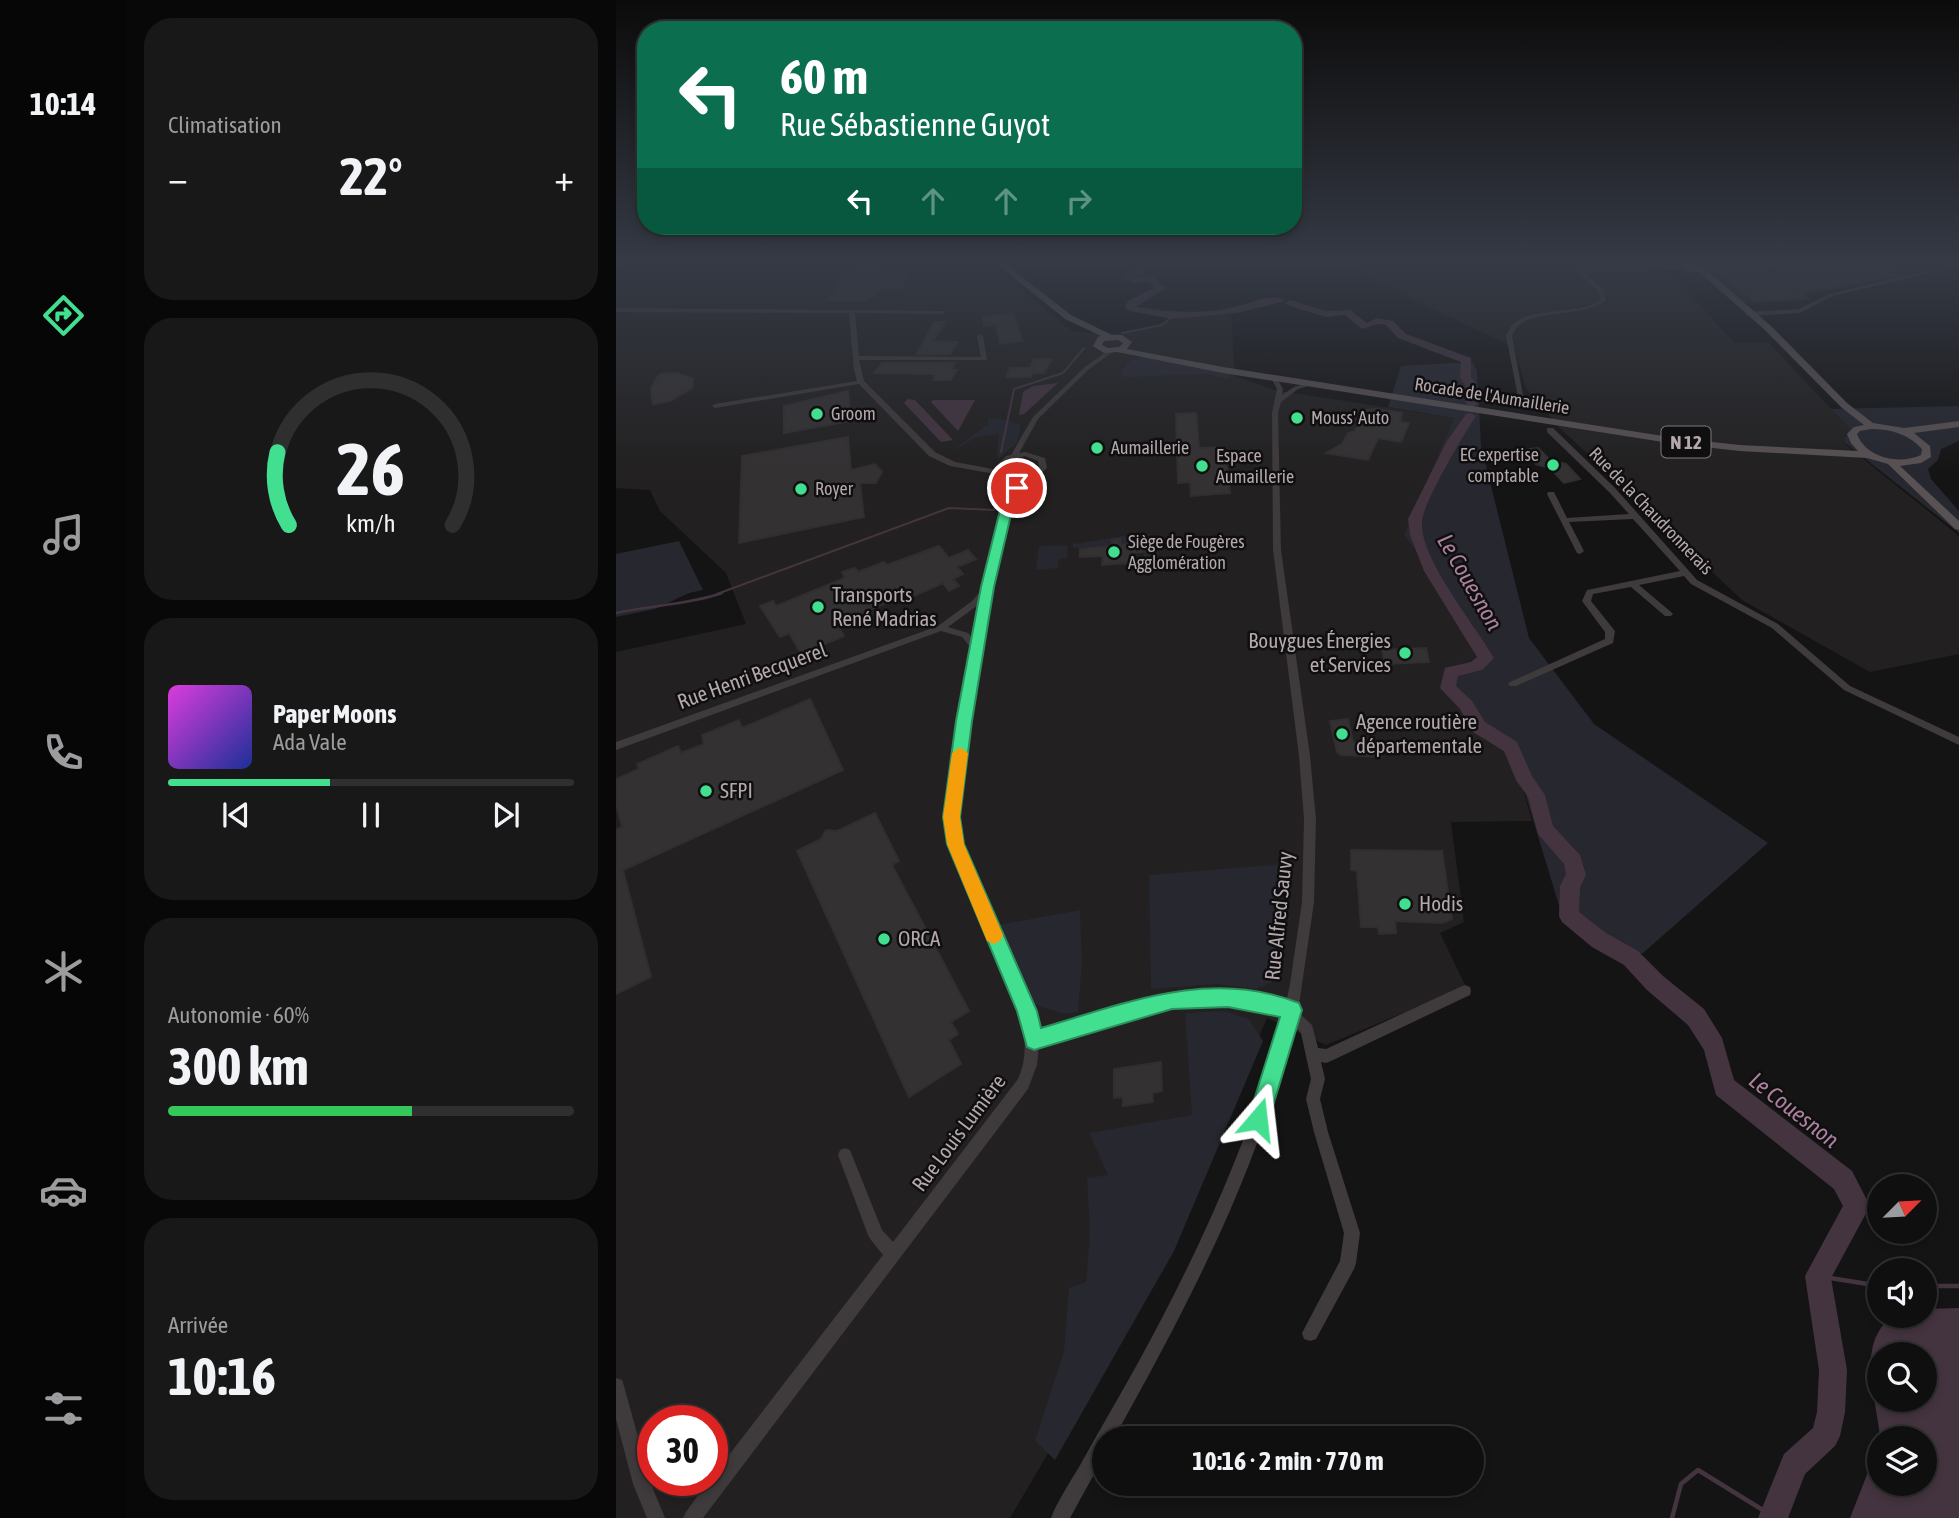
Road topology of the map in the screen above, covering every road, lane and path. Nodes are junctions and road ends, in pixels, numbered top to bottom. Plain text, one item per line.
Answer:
1 (854, 334) edge
2 (1091, 334) edge
3 (1101, 334) edge
4 (1509, 334) edge
5 (1770, 334) edge
6 (1771, 334) edge
7 (980, 336) dead end
8 (1109, 337) junction
9 (1128, 344) junction
10 (1099, 345) junction
11 (1115, 350) junction
12 (856, 358) junction
13 (1168, 359) junction
14 (1087, 369) junction
15 (1274, 378) junction
16 (861, 382) junction
17 (1312, 384) junction
18 (1278, 401) junction
19 (715, 406) dead end
20 (1522, 406) junction
21 (1507, 414) junction
22 (1534, 419) junction
23 (1562, 423) junction
24 (1959, 425) edge
25 (1871, 426) junction
26 (1857, 429) junction
27 (1550, 430) junction
28 (1902, 431) junction
29 (1026, 438) junction
30 (1853, 441) junction
31 (1921, 441) junction
32 (1811, 452) junction
33 (1030, 455) junction
34 (1870, 455) junction
35 (1014, 456) junction
36 (1889, 461) junction
37 (1001, 463) junction
38 (1913, 463) junction
39 (977, 467) junction
40 (998, 472) junction
41 (1009, 479) junction
42 (1024, 479) junction
43 (1551, 494) dead end
44 (1008, 502) junction
45 (1636, 516) junction
46 (1950, 517) junction
47 (1566, 520) junction
48 (1959, 527) edge
49 (1580, 551) dead end
50 (1684, 573) junction
51 (1632, 583) junction
52 (987, 587) junction
53 (1668, 614) dead end
54 (958, 618) junction
55 (981, 623) junction
56 (941, 628) junction
57 (976, 649) junction
58 (1513, 684) dead end
59 (1959, 741) edge
60 (616, 746) edge
61 (1465, 991) dead end
62 (1292, 1012) junction
63 (1034, 1040) junction
64 (1313, 1054) junction
65 (845, 1155) dead end
66 (893, 1254) junction
67 (1310, 1333) dead end
68 (616, 1386) edge
69 (1111, 1426) edge
70 (1092, 1461) edge
71 (656, 1518) edge
72 (692, 1518) edge
73 (1060, 1518) edge

1 - 12 street
2 - 10 main road
3 - 8 main road
4 - 20 street
5 - 26 main road
6 - 25 main road
7 - 12 street
8 - 9 main road, Rocade de l'Aumaillerie
8 - 10 main road
9 - 11 main road
9 - 13 main road, Rocade de l'Aumaillerie / N 12
10 - 11 main road, Rocade de l'Aumaillerie
10 - 14 street
11 - 13 main road, Rocade de l'Aumaillerie / N 12
11 - 14 street
12 - 16 street
13 - 15 main road, Rocade de l'Aumaillerie / N 12
14 - 29 street
15 - 17 main road, Rocade de l'Aumaillerie / N 12
15 - 18 street, Rue Alfred Sauvy
16 - 19 street
16 - 39 street
17 - 18 street
17 - 21 main road, Rocade de l'Aumaillerie / N 12
18 - 62 street, Rue Alfred Sauvy
20 - 21 street
20 - 22 street, Rue de la Chaudronnerais
21 - 22 main road, Rocade de l'Aumaillerie / N 12
22 - 23 main road, Rocade de l'Aumaillerie / N 12
22 - 27 street, Rue de la Chaudronnerais
23 - 27 street
23 - 32 main road, Rocade de l'Aumaillerie / N 12
24 - 28 main road
24 - 31 main road
25 - 26 main road
25 - 28 main road
26 - 30 main road
27 - 45 street, Rue de la Chaudronnerais
28 - 31 main road
29 - 33 street
29 - 35 street
30 - 32 main road, Rocade de l'Aumaillerie / N 12
30 - 34 main road
31 - 38 main road
32 - 34 main road, Rocade de l'Aumaillerie / N 12
33 - 35 street
33 - 42 street, Rue Louis Lumière
34 - 36 main road
35 - 37 street
36 - 38 main road
36 - 46 main road
37 - 39 street
37 - 40 street
38 - 46 main road
39 - 40 street
40 - 41 street
41 - 42 street
41 - 44 street, Rue Louis Lumière
42 - 44 street, Rue Louis Lumière
43 - 47 street
44 - 52 street, Rue Louis Lumière
45 - 47 street
45 - 50 street, Rue de la Chaudronnerais
46 - 48 main road
47 - 49 street
50 - 51 street
50 - 59 street, Rue de la Chaudronnerais
51 - 53 street
51 - 58 street
52 - 54 street, Rue Henri Becquerel
52 - 55 street, Rue Louis Lumière
54 - 55 street
54 - 56 street, Rue Henri Becquerel
55 - 56 street, Rue Henri Becquerel
55 - 57 street, Rue Louis Lumière
56 - 57 street
56 - 60 street, Rue Henri Becquerel
57 - 63 street, Rue Louis Lumière
61 - 64 street
62 - 63 street
62 - 64 street
62 - 69 street, Rue Alfred Sauvy
63 - 66 street, Rue Louis Lumière
64 - 67 street
65 - 66 street
66 - 72 street, Rue Louis Lumière
68 - 71 street
70 - 73 street, Rue Alfred Sauvy

